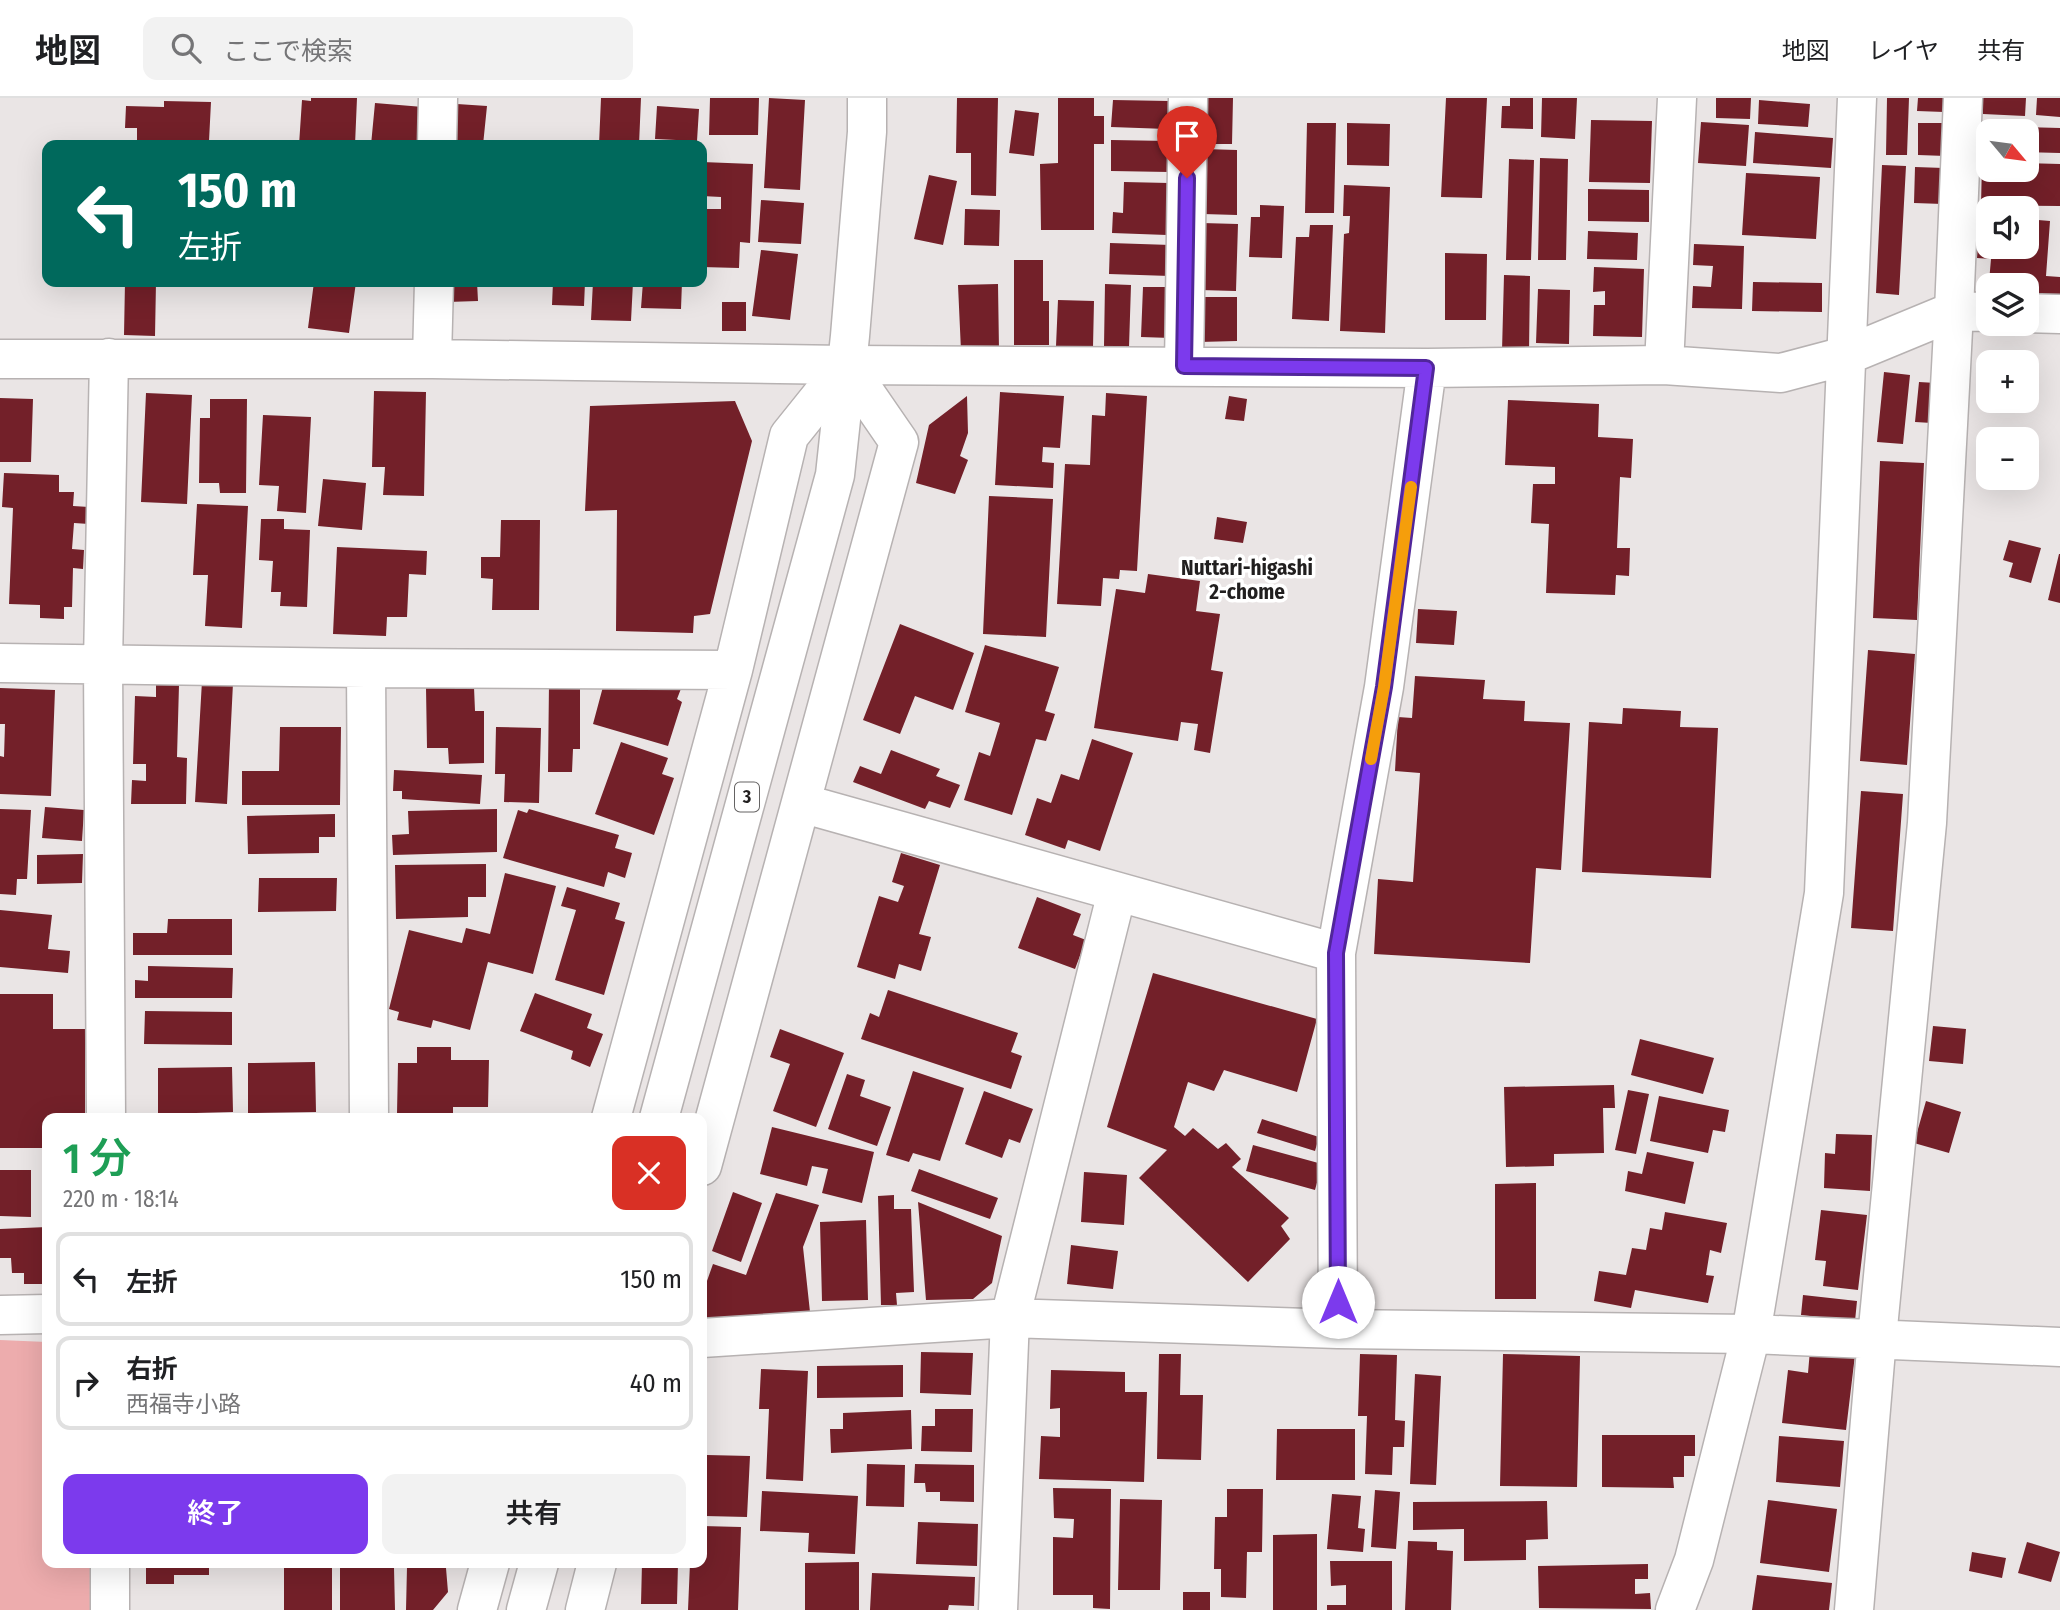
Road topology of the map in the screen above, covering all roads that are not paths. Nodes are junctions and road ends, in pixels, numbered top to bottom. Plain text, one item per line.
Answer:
1 (438, 98) edge
2 (867, 98) edge
3 (1188, 98) edge
4 (1677, 98) edge
5 (1857, 98) edge
6 (1963, 98) edge
7 (437, 140) edge
8 (433, 287) edge
9 (1971, 312) edge
10 (2039, 313) edge
11 (2060, 314) edge
12 (1846, 356) junction
13 (109, 358) junction
14 (0, 359) edge
15 (432, 359) junction
16 (846, 365) junction
17 (1664, 365) junction
18 (1184, 366) junction
19 (1426, 368) junction
20 (0, 663) edge
21 (103, 663) junction
22 (366, 668) junction
23 (733, 670) junction
24 (801, 803) junction
25 (1117, 892) junction
26 (1336, 953) junction
27 (106, 1113) edge
28 (369, 1113) edge
29 (612, 1113) edge
30 (660, 1113) edge
31 (707, 1148) edge
32 (42, 1314) edge
33 (0, 1315) edge
34 (1010, 1318) junction
35 (1338, 1329) junction
36 (1751, 1334) junction
37 (707, 1338) edge
38 (1877, 1338) junction
39 (2060, 1347) edge
40 (110, 1568) edge
41 (489, 1568) edge
42 (538, 1568) edge
43 (596, 1568) edge
44 (110, 1610) edge
45 (477, 1610) edge
46 (526, 1610) edge
47 (584, 1610) edge
48 (999, 1610) edge
49 (1675, 1610) edge
50 (1854, 1610) edge

1 - 7 street
2 - 16 street, 3
3 - 18 street
4 - 17 street
5 - 12 street
6 - 9 street
8 - 15 street
9 - 12 street
9 - 38 street
10 - 11 street
12 - 17 street
12 - 36 street
13 - 14 street
13 - 15 street
13 - 21 street
15 - 16 street
16 - 18 street
16 - 23 street
16 - 24 street
16 - 30 street, 3
17 - 19 street
18 - 19 street
19 - 26 street
20 - 21 street
21 - 22 street
21 - 27 street
22 - 23 street
22 - 28 street
23 - 29 street
24 - 25 street
24 - 31 street
25 - 26 street
25 - 34 street
26 - 35 street
32 - 33 street
34 - 35 street
34 - 37 street
34 - 48 street
35 - 36 street
36 - 38 street
36 - 49 street
38 - 39 street
38 - 50 street
40 - 44 street
41 - 45 street
42 - 46 street
43 - 47 street

